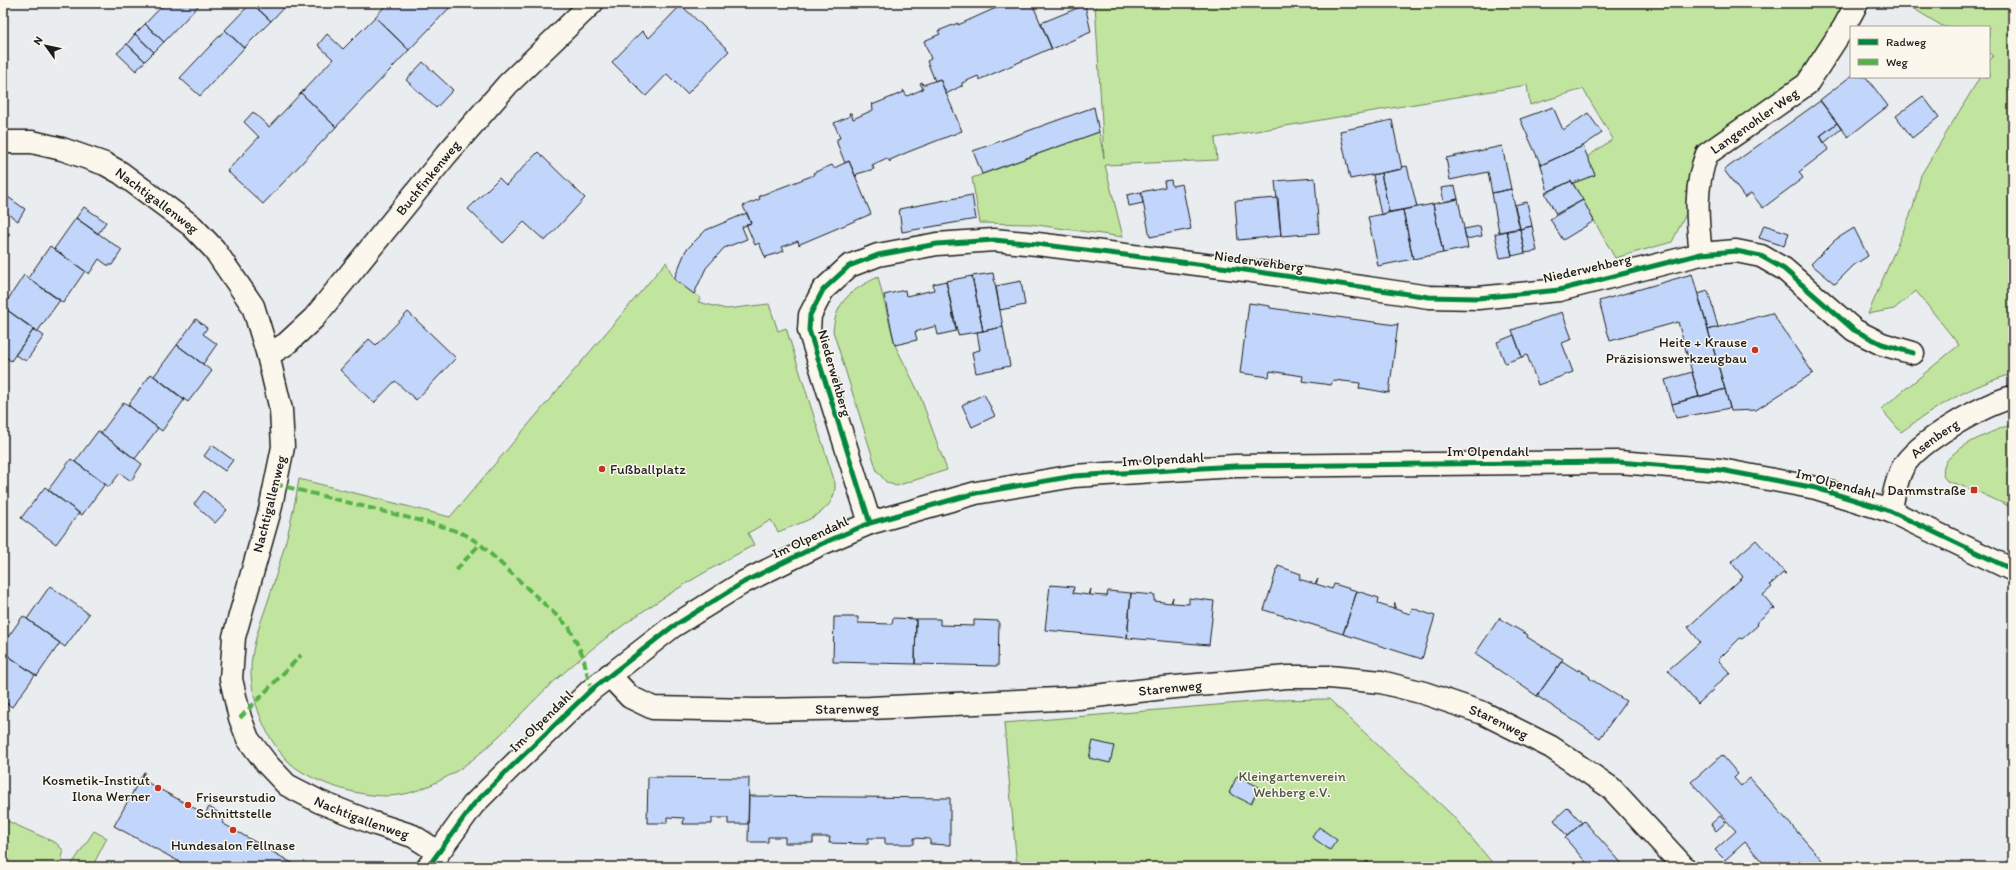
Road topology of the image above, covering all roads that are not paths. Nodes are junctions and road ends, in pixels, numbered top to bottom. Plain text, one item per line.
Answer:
1 (592, 3) edge
2 (1857, 3) edge
3 (3, 142) edge
4 (1701, 254) junction
5 (1913, 353) dead end
6 (268, 355) junction
7 (2013, 397) edge
8 (1890, 511) junction
9 (870, 523) junction
10 (2013, 570) edge
11 (609, 675) junction
12 (433, 860) edge
13 (1684, 867) edge

1 - 6 street, Buchfinkenweg
2 - 4 street, Langenohler Weg
3 - 6 street, Nachtigallenweg
4 - 5 street, Niederwehberg
4 - 9 street, Niederwehberg
6 - 12 street, Nachtigallenweg
7 - 8 street, Asenberg
8 - 9 street, Im Olpendahl
8 - 10 street, Im Olpendahl
9 - 11 street, Im Olpendahl
11 - 12 street, Im Olpendahl
11 - 13 street, Starenweg

